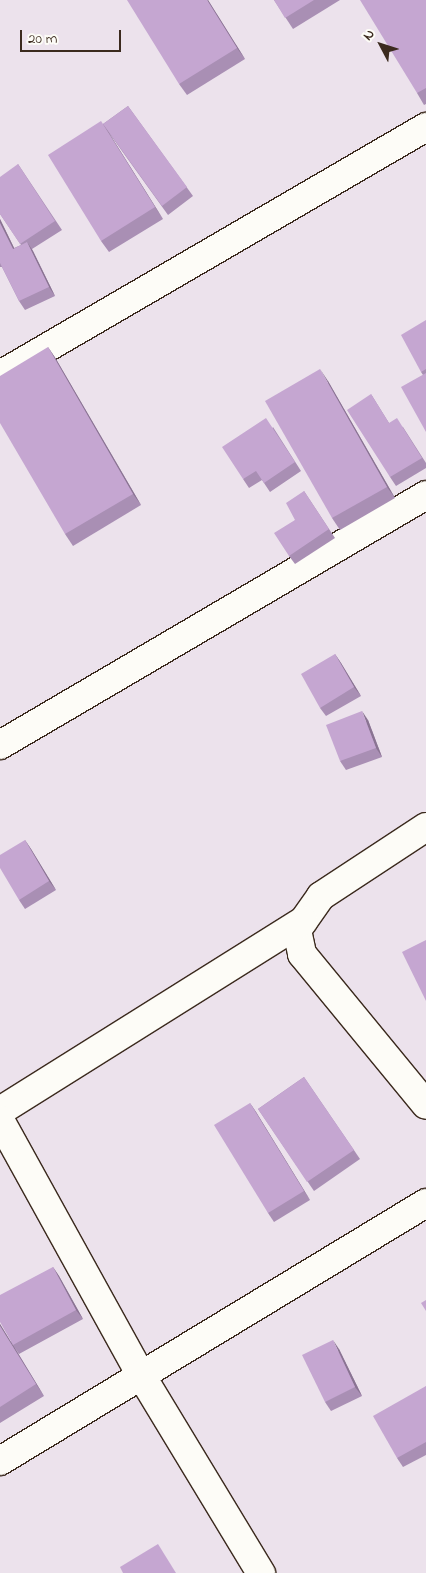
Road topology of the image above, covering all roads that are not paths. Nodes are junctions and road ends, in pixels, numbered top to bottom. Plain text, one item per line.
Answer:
1 (426, 128) edge
2 (0, 375) edge
3 (426, 495) edge
4 (0, 746) edge
5 (426, 827) edge
6 (303, 921) junction
7 (426, 1105) edge
8 (0, 1111) edge
9 (0, 1120) edge
10 (426, 1202) edge
11 (141, 1375) junction
12 (0, 1461) edge
13 (261, 1573) edge

1 - 2 street
3 - 4 street
5 - 6 street
6 - 7 street
6 - 8 street
9 - 11 street
10 - 11 street
11 - 12 street
11 - 13 street

